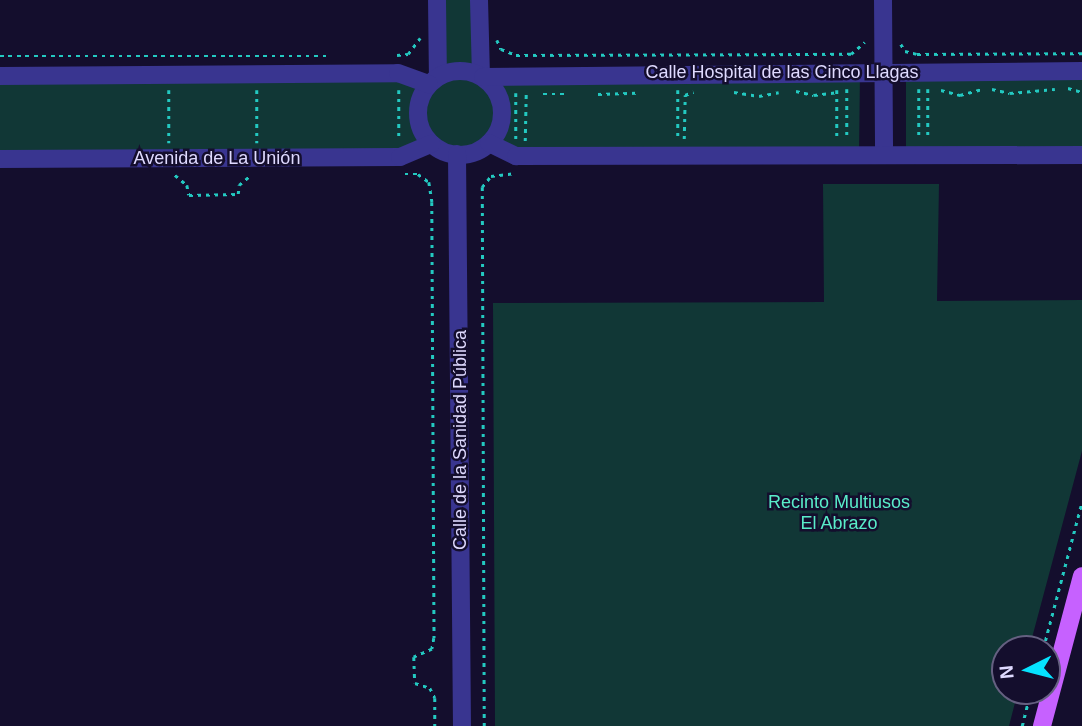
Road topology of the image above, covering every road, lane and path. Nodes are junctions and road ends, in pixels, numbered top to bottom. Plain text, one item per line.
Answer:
1 (437, 0) edge
2 (479, 0) edge
3 (883, 0) edge
4 (866, 34) dead end
5 (900, 34) dead end
6 (488, 35) junction
7 (429, 36) junction
8 (1082, 53) edge
9 (334, 55) dead end
10 (386, 55) dead end
11 (516, 55) junction
12 (0, 56) edge
13 (168, 56) junction
14 (257, 56) junction
15 (919, 63) junction
16 (398, 64) junction
17 (678, 64) junction
18 (844, 68) junction
19 (884, 71) junction
20 (1082, 71) edge
21 (516, 74) junction
22 (169, 75) junction
23 (257, 75) junction
24 (0, 76) edge
25 (482, 77) junction
26 (433, 80) junction
27 (722, 90) dead end
28 (668, 91) dead end
29 (701, 91) dead end
30 (575, 92) dead end
31 (837, 92) junction
32 (1082, 92) edge
33 (595, 93) dead end
34 (639, 93) dead end
35 (678, 93) junction
36 (685, 95) junction
37 (489, 143) junction
38 (431, 144) junction
39 (924, 150) junction
40 (682, 151) junction
41 (842, 151) junction
42 (457, 154) junction
43 (884, 155) junction
44 (1082, 155) edge
45 (519, 158) junction
46 (0, 159) edge
47 (169, 166) junction
48 (257, 166) junction
49 (400, 166) junction
50 (525, 173) dead end
51 (1082, 501) edge
52 (1082, 576) edge
53 (1047, 635) edge
54 (1027, 705) edge
55 (435, 726) edge
56 (462, 726) edge
57 (484, 726) edge
58 (1022, 726) edge
59 (1042, 726) edge

1 - 7 street
2 - 6 street
3 - 19 street
4 - 18 path
5 - 15 path
6 - 11 path
6 - 25 street
7 - 16 path
7 - 26 street
8 - 15 path
9 - 14 path
10 - 16 path
11 - 17 path
11 - 21 path
12 - 13 path
13 - 14 path
13 - 22 path
14 - 23 path
15 - 19 street, Calle Hospital de las Cinco Llagas
15 - 20 street, Calle Hospital de las Cinco Llagas
15 - 39 path
16 - 23 street
16 - 26 street
16 - 49 path
17 - 18 street, Calle Hospital de las Cinco Llagas
17 - 18 path
17 - 21 street, Calle Hospital de las Cinco Llagas
17 - 35 path
18 - 19 street, Calle Hospital de las Cinco Llagas
18 - 31 path
18 - 41 path
19 - 43 street
21 - 25 street, Calle Hospital de las Cinco Llagas
21 - 45 path
22 - 23 street
22 - 24 street
22 - 47 path
23 - 48 path
25 - 26 street
25 - 37 street
26 - 38 street
27 - 31 path
28 - 35 path
29 - 36 path
30 - 45 path
31 - 41 path
32 - 39 path
33 - 34 path
35 - 36 path
35 - 40 path
36 - 40 path
37 - 42 street
37 - 45 street
38 - 42 street
38 - 49 street, Avenida de La Unión
39 - 43 street
39 - 44 street
40 - 41 street
40 - 45 street
41 - 43 street
42 - 56 street, Calle de la Sanidad Pública
45 - 50 path
45 - 57 path
46 - 47 street, Avenida de La Unión
47 - 48 street, Avenida de La Unión
47 - 48 path
48 - 49 street, Avenida de La Unión
49 - 55 path
51 - 53 path
52 - 59 main road
54 - 58 path

